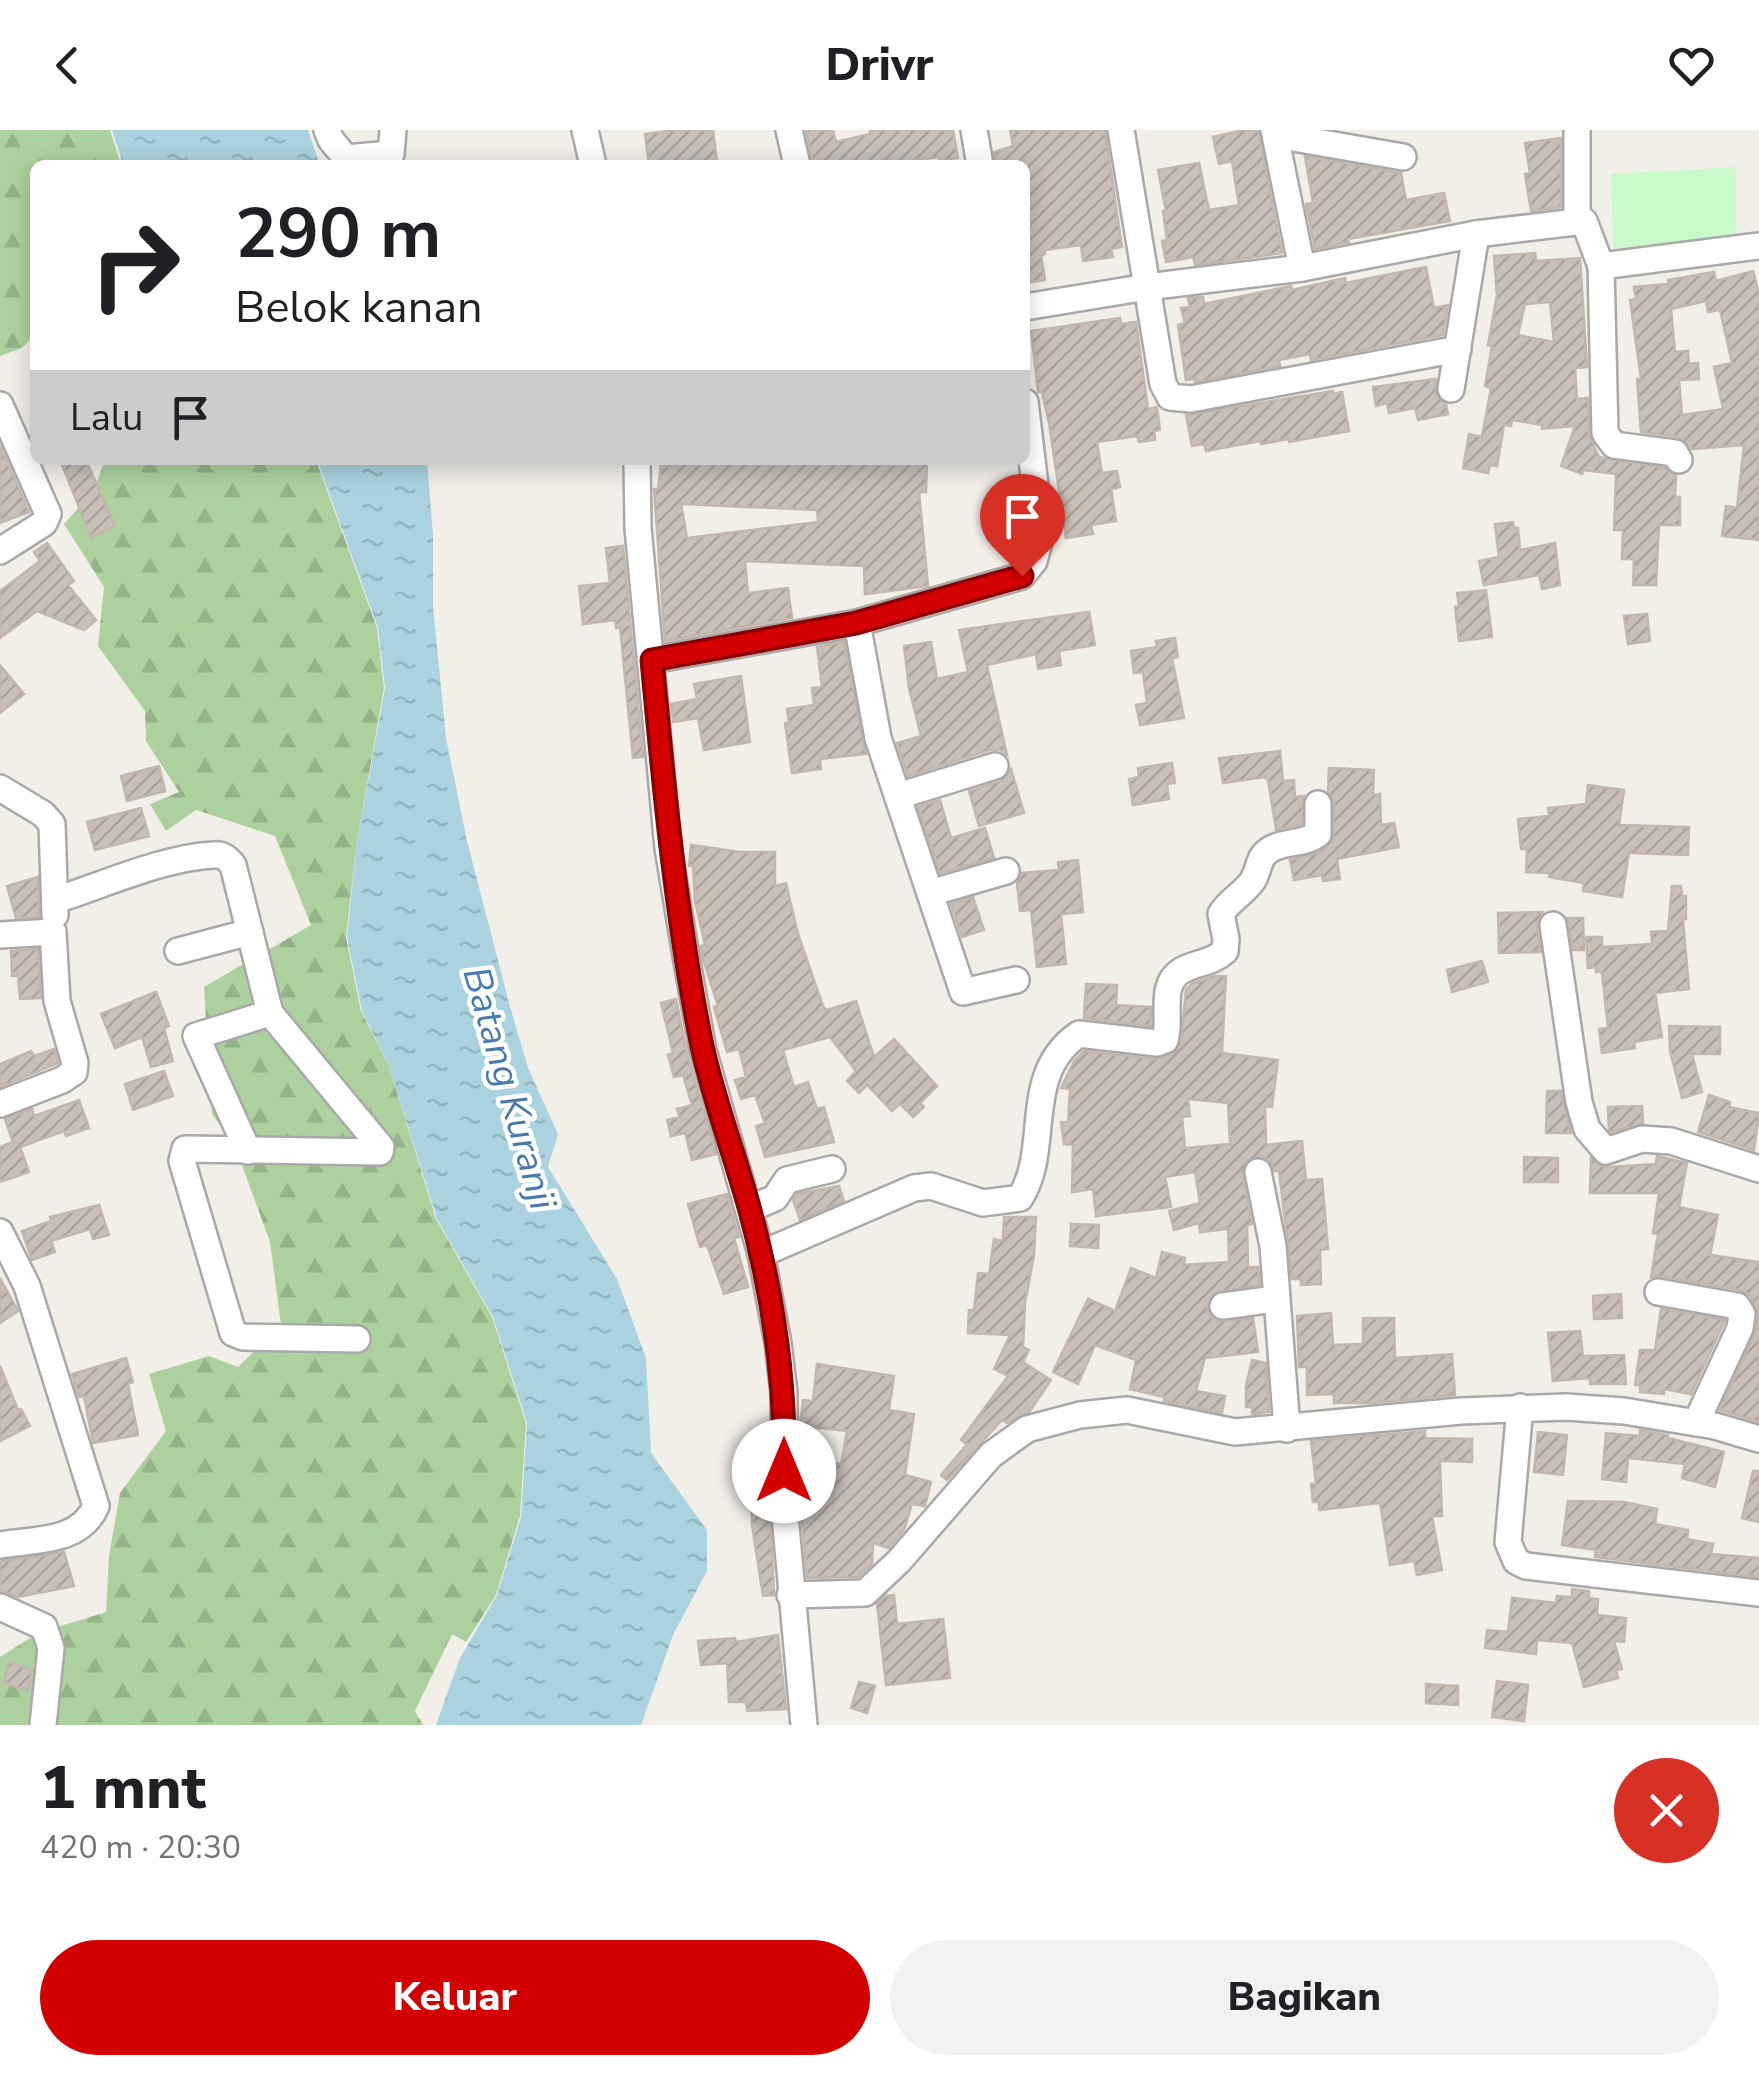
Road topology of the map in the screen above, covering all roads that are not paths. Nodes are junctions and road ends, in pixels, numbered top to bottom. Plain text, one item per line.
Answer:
1 (328, 130) edge
2 (393, 130) edge
3 (585, 130) edge
4 (789, 130) edge
5 (974, 130) edge
6 (1121, 130) edge
7 (1577, 130) edge
8 (1275, 132) edge
9 (1403, 157) dead end
10 (592, 160) edge
11 (795, 160) edge
12 (973, 160) edge
13 (1577, 222) junction
14 (1476, 234) junction
15 (1759, 246) edge
16 (1601, 266) junction
17 (1302, 268) junction
18 (1147, 287) junction
19 (1030, 306) edge
20 (1458, 349) junction
21 (1451, 389) dead end
22 (0, 406) edge
23 (1030, 444) edge
24 (1679, 460) dead end
25 (637, 465) edge
26 (0, 552) edge
27 (856, 623) junction
28 (652, 660) junction
29 (994, 766) dead end
30 (0, 788) edge
31 (898, 796) junction
32 (1318, 804) dead end
33 (1006, 871) dead end
34 (930, 893) junction
35 (56, 900) junction
36 (1553, 925) dead end
37 (53, 932) junction
38 (250, 932) junction
39 (0, 935) edge
40 (178, 950) dead end
41 (1016, 980) dead end
42 (270, 1013) junction
43 (0, 1104) edge
44 (248, 1151) junction
45 (1759, 1168) edge
46 (832, 1169) dead end
47 (1258, 1172) dead end
48 (749, 1209) junction
49 (0, 1232) edge
50 (761, 1254) junction
51 (1658, 1292) dead end
52 (1275, 1299) junction
53 (1224, 1306) dead end
54 (358, 1339) dead end
55 (1520, 1407) junction
56 (1696, 1423) junction
57 (1287, 1429) junction
58 (1759, 1439) edge
59 (0, 1546) edge
60 (1759, 1592) edge
61 (790, 1595) junction
62 (0, 1607) edge
63 (43, 1725) edge
64 (804, 1725) edge

1 - 2 street
3 - 10 street
4 - 11 street
5 - 12 street
6 - 18 street
7 - 13 street
8 - 9 street
8 - 17 street
13 - 14 street
13 - 16 street
14 - 17 street
14 - 20 street
15 - 16 street
16 - 24 street
17 - 18 street
18 - 19 street
18 - 20 street
20 - 21 street
22 - 26 street
23 - 27 street
25 - 28 street
27 - 28 street
27 - 31 street
28 - 48 street
29 - 31 street
30 - 35 street
31 - 34 street
32 - 50 street
33 - 34 street
34 - 41 street
35 - 37 street
35 - 38 street
36 - 45 street
37 - 39 street
37 - 43 street
38 - 40 street
38 - 42 street
42 - 44 street
42 - 44 street
44 - 54 street
46 - 48 street
47 - 52 street
48 - 50 street
49 - 59 street
50 - 61 street
51 - 56 street
52 - 53 street
52 - 57 street
55 - 56 street
55 - 57 street
55 - 60 street
56 - 58 street
57 - 61 street
61 - 64 street
62 - 63 street

